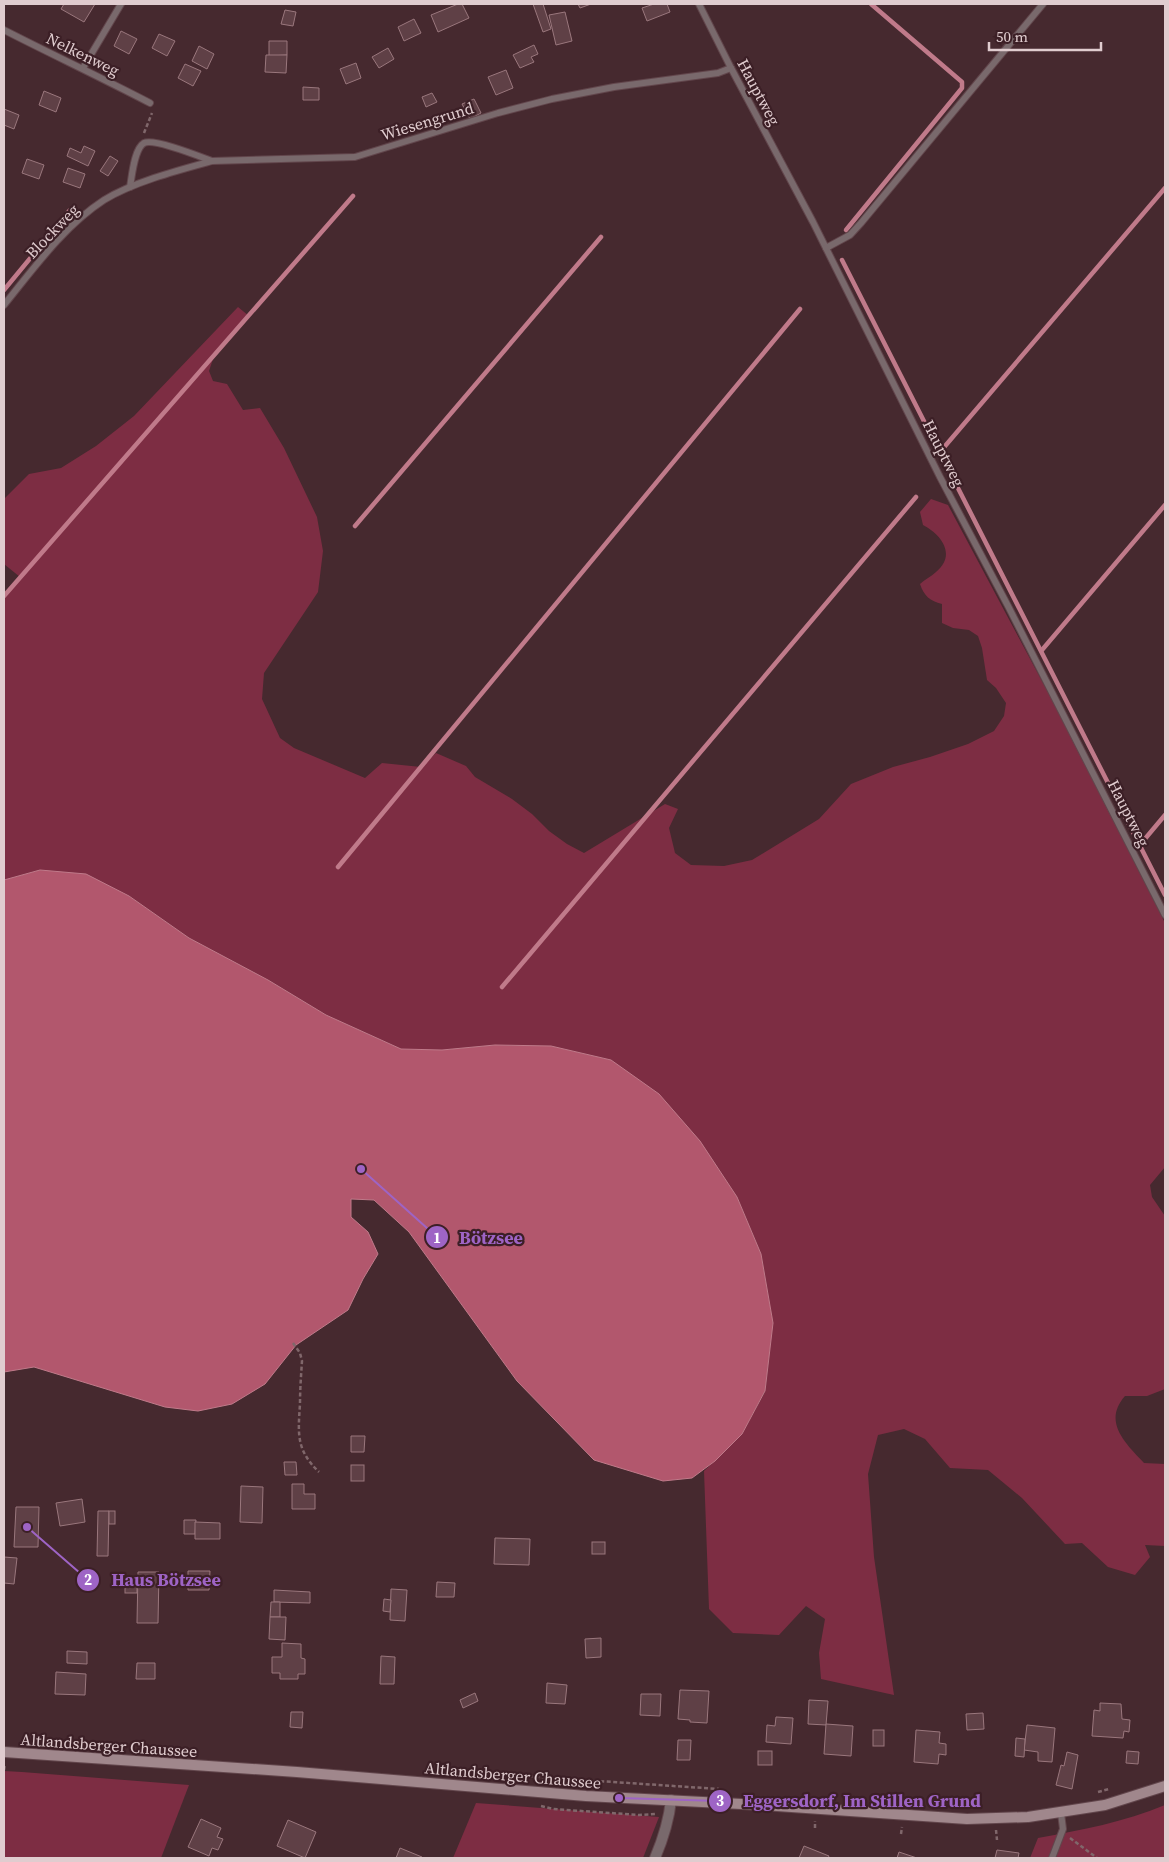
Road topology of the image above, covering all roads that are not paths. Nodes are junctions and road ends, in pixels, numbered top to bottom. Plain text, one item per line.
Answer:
1 (121, 4) edge
2 (699, 4) edge
3 (1043, 4) edge
4 (4, 30) edge
5 (83, 68) junction
6 (731, 68) junction
7 (150, 103) road end
8 (212, 161) junction
9 (130, 187) junction
10 (826, 248) junction
11 (4, 305) edge
12 (1165, 915) edge
13 (4, 1752) edge
14 (1165, 1786) edge
15 (671, 1800) junction
16 (1061, 1813) junction
17 (655, 1858) edge
18 (1050, 1858) edge

1 - 5 lane
2 - 6 lane, Hauptweg
3 - 10 lane
4 - 5 lane, Nelkenweg
5 - 7 lane, Nelkenweg
6 - 8 lane, Wiesengrund
6 - 10 lane, Hauptweg
8 - 9 lane, Wiesengrund
8 - 9 lane
9 - 11 lane, Blockweg
10 - 12 lane, Hauptweg
13 - 15 main road, Altlandsberger Chaussee
14 - 16 main road, Altlandsberger Chaussee
15 - 16 main road, Altlandsberger Chaussee
15 - 17 street
16 - 18 lane

